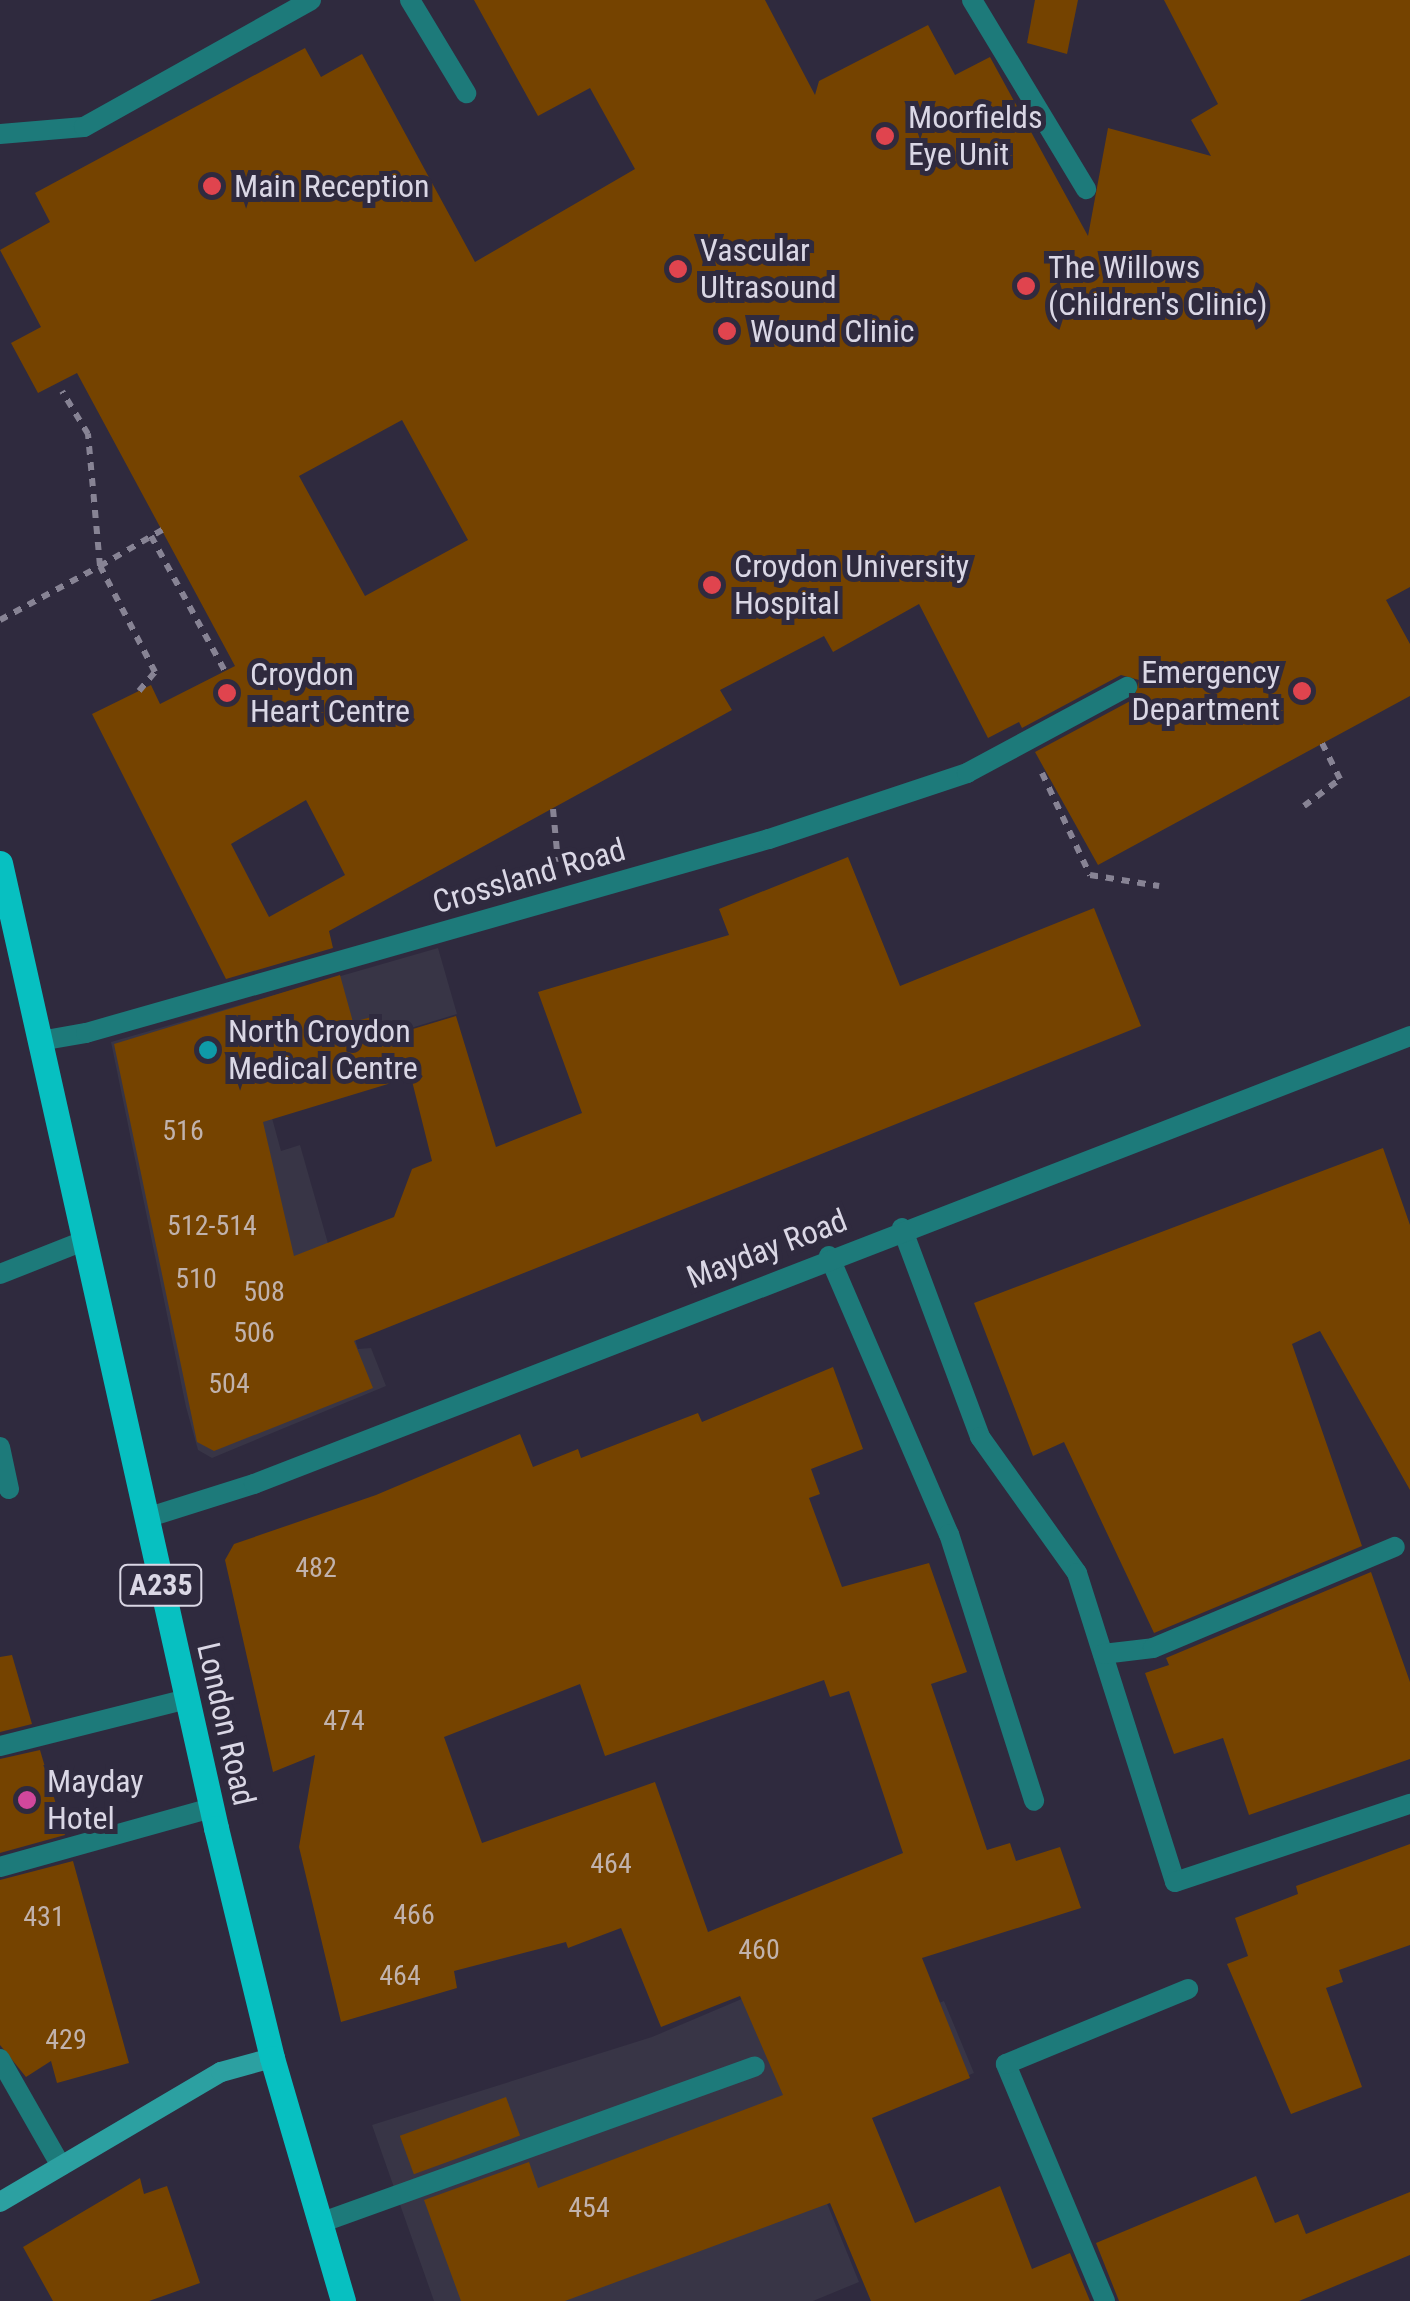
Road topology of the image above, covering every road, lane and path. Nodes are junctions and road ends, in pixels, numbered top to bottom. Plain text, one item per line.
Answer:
1 (311, 0) edge
2 (410, 0) edge
3 (972, 0) edge
4 (466, 93) dead end
5 (0, 134) edge
6 (1086, 188) dead end
7 (62, 391) dead end
8 (162, 530) dead end
9 (152, 536) junction
10 (100, 566) junction
11 (0, 620) edge
12 (226, 671) dead end
13 (1127, 688) dead end
14 (139, 691) dead end
15 (1322, 744) dead end
16 (1021, 747) junction
17 (1304, 806) dead end
18 (553, 810) dead end
19 (0, 863) edge
20 (1159, 886) dead end
21 (568, 896) junction
22 (6, 912) edge
23 (1410, 1036) edge
24 (40, 1040) junction
25 (902, 1228) junction
26 (82, 1242) junction
27 (829, 1256) junction
28 (0, 1274) edge
29 (0, 1447) edge
30 (9, 1489) dead end
31 (146, 1518) junction
32 (1395, 1547) dead end
33 (1103, 1654) junction
34 (187, 1699) junction
35 (0, 1746) edge
36 (1034, 1801) dead end
37 (1410, 1804) edge
38 (212, 1808) junction
39 (0, 1867) edge
40 (1188, 1989) dead end
41 (0, 2058) edge
42 (272, 2058) junction
43 (755, 2066) dead end
44 (61, 2166) junction
45 (0, 2202) edge
46 (320, 2223) junction
47 (344, 2301) edge
48 (1104, 2301) edge

1 - 5 street
2 - 4 street
3 - 6 street
7 - 10 path
8 - 9 path
9 - 10 path
9 - 12 path
10 - 11 path
10 - 14 path
13 - 16 street, Crossland Road
15 - 17 path
16 - 20 path
16 - 21 street, Crossland Road
18 - 21 path
19 - 22 main road, London Road / A235
21 - 24 street, Crossland Road
22 - 24 main road, London Road / A235
23 - 25 street, Mayday Road
24 - 26 main road, London Road / A235
25 - 27 street, Mayday Road
25 - 33 street
26 - 28 street
26 - 31 main road, London Road / A235
27 - 31 street, Mayday Road
27 - 36 street
29 - 30 street
31 - 34 main road, London Road / A235
32 - 33 street
33 - 37 street
34 - 35 street
34 - 38 main road, London Road / A235
38 - 39 street
38 - 42 main road, London Road / A235
40 - 48 street
41 - 44 street
42 - 44 street
42 - 46 main road, London Road / A235
43 - 46 street
44 - 45 street
46 - 47 main road, London Road / A235

